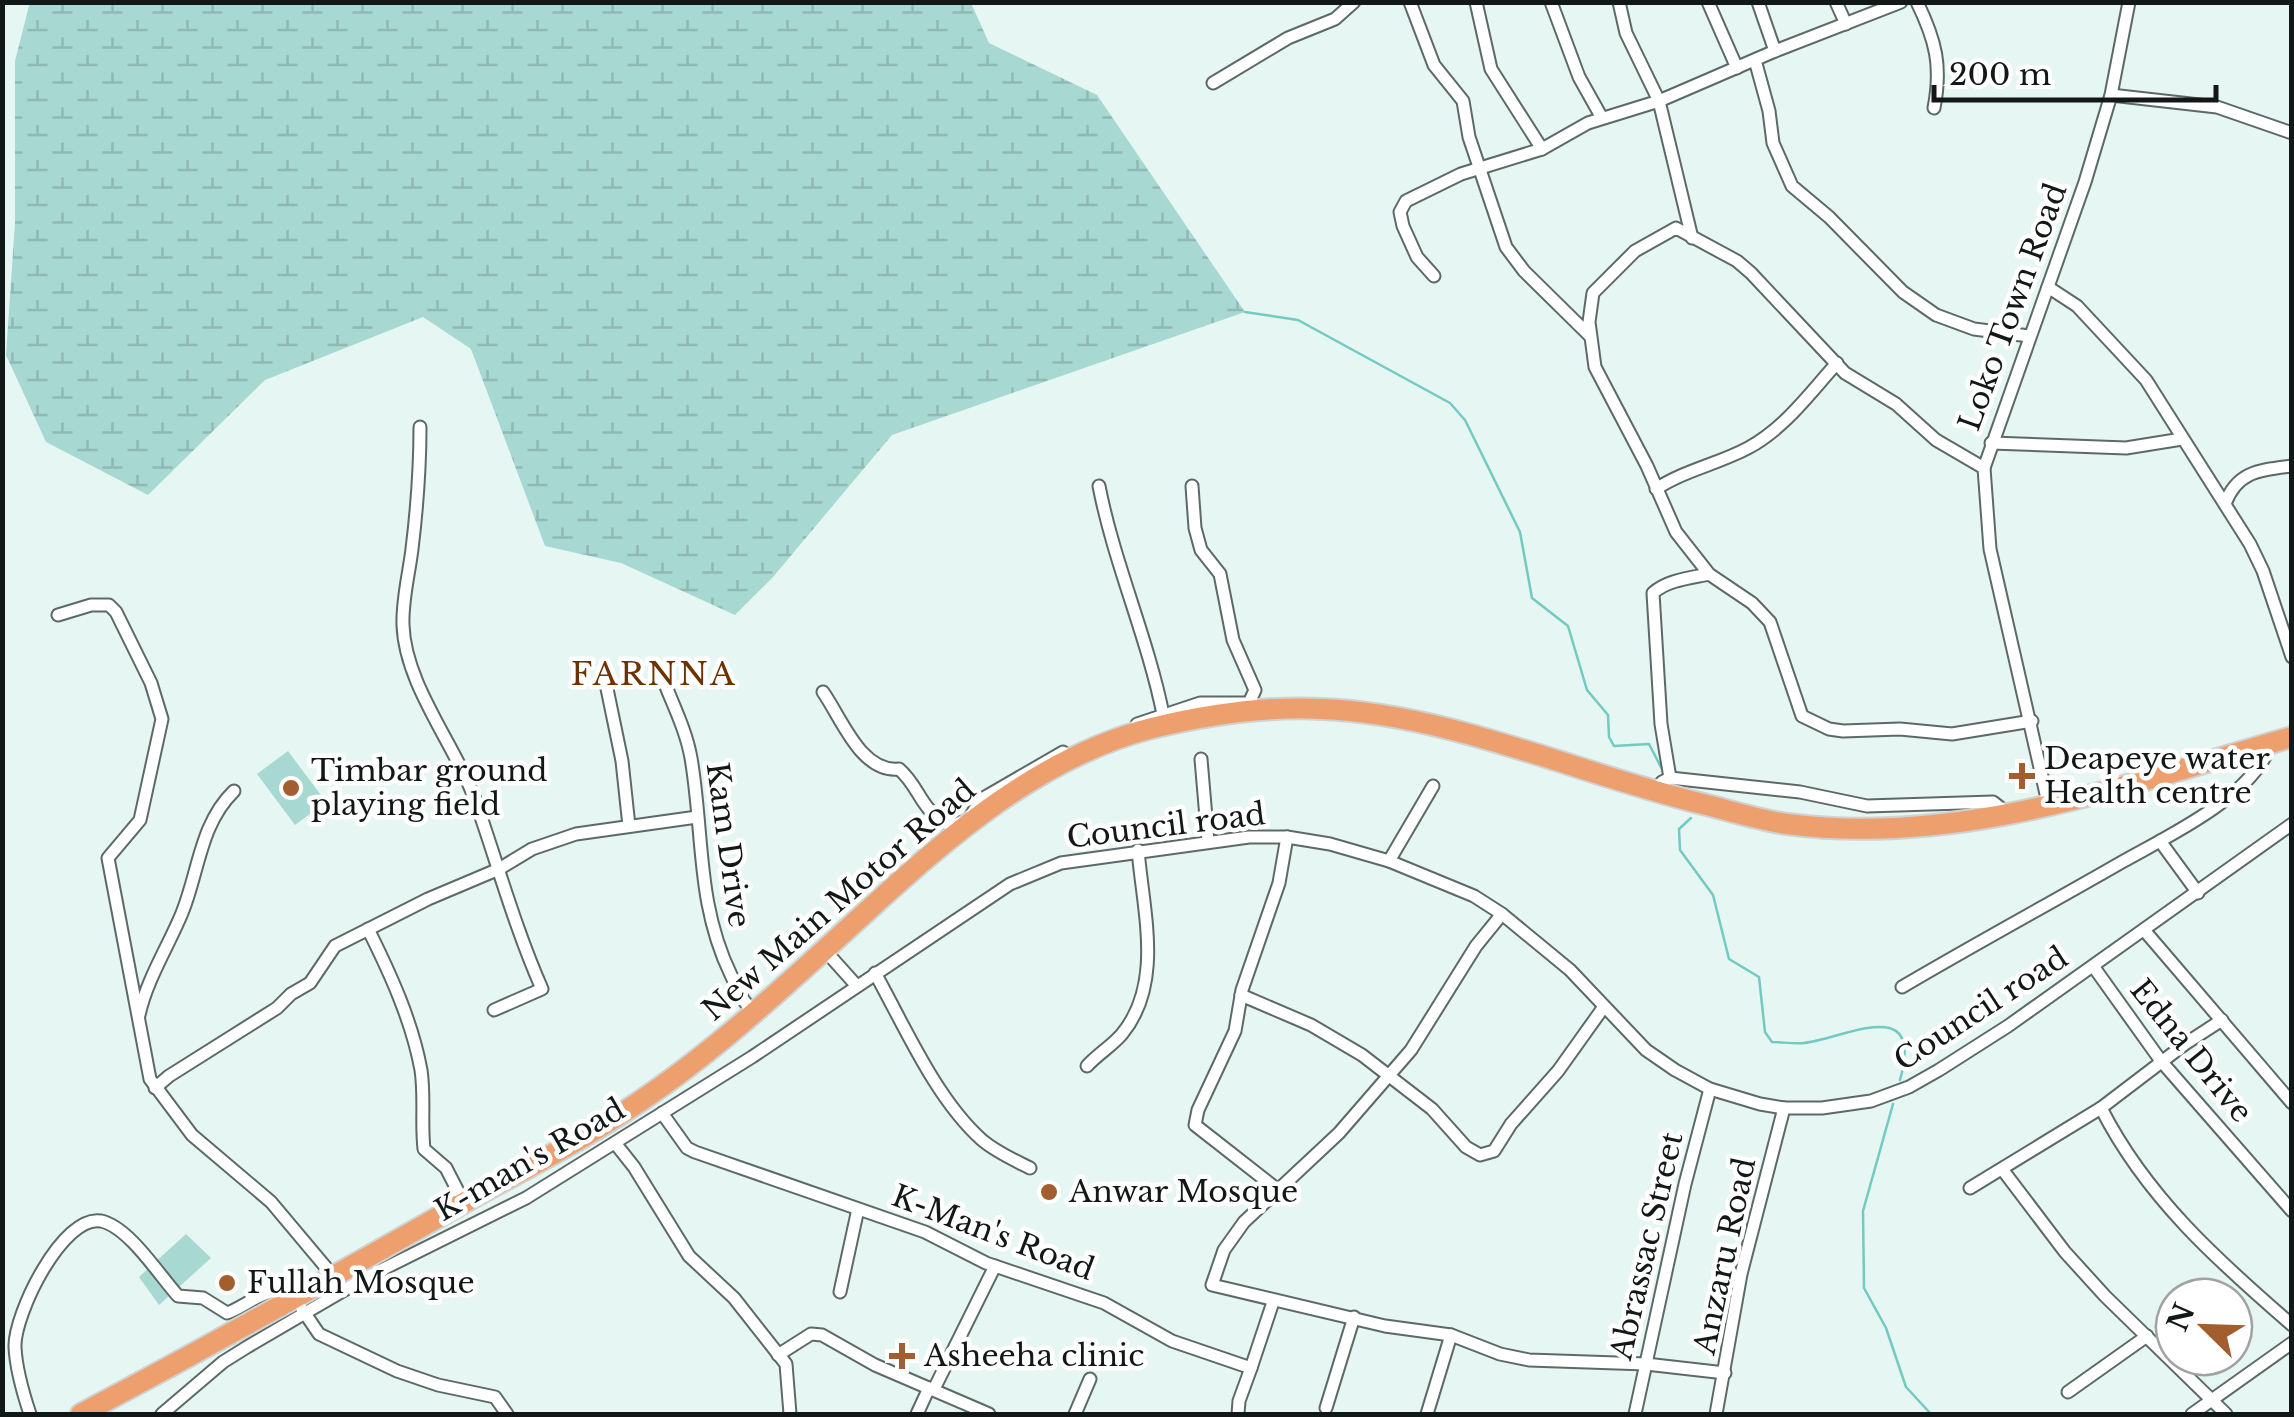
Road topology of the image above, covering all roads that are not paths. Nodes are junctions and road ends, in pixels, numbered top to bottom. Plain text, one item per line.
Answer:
1 (1354, 2) edge
2 (1410, 2) edge
3 (1476, 2) edge
4 (1551, 2) edge
5 (1619, 2) edge
6 (1708, 2) edge
7 (1758, 2) edge
8 (1836, 2) edge
9 (1901, 2) edge
10 (1917, 2) edge
11 (2129, 2) edge
12 (1846, 24) junction
13 (1775, 50) junction
14 (1755, 60) junction
15 (1737, 68) junction
16 (1214, 83) dead end
17 (2110, 95) junction
18 (1659, 102) junction
19 (1934, 108) dead end
20 (1602, 118) junction
21 (2292, 134) edge
22 (1542, 149) junction
23 (1478, 168) junction
24 (1692, 238) junction
25 (1434, 276) dead end
26 (2048, 287) junction
27 (1590, 336) junction
28 (2029, 336) junction
29 (1837, 362) junction
30 (420, 427) dead end
31 (2182, 438) junction
32 (1991, 442) junction
33 (2292, 466) edge
34 (1984, 468) junction
35 (1099, 486) dead end
36 (1192, 486) dead end
37 (1656, 489) junction
38 (2225, 504) junction
39 (1709, 574) junction
40 (58, 614) dead end
41 (2292, 657) edge
42 (605, 678) dead end
43 (663, 679) dead end
44 (823, 692) dead end
45 (1251, 707) junction
46 (1163, 714) junction
47 (2032, 721) junction
48 (2292, 738) edge
49 (2292, 746) edge
50 (2267, 753) junction
51 (1202, 759) dead end
52 (1662, 785) junction
53 (1433, 786) dead end
54 (234, 791) dead end
55 (2048, 807) junction
56 (696, 817) junction
57 (2010, 817) junction
58 (968, 822) junction
59 (2292, 824) edge
60 (629, 826) junction
61 (1287, 837) junction
62 (1208, 841) junction
63 (2160, 842) junction
64 (1138, 850) junction
65 (1389, 861) junction
66 (499, 869) junction
67 (2198, 893) junction
68 (1502, 914) junction
69 (368, 929) junction
70 (2144, 930) junction
71 (920, 943) joint
72 (830, 956) junction
73 (2093, 966) junction
74 (875, 974) junction
75 (856, 986) junction
76 (1902, 987) dead end
77 (1241, 995) junction
78 (1603, 1008) junction
79 (494, 1010) dead end
80 (755, 1012) junction
81 (2222, 1020) junction
82 (138, 1022) junction
83 (2161, 1061) junction
84 (1087, 1066) dead end
85 (1390, 1076) junction
86 (156, 1088) junction
87 (1710, 1089) junction
88 (2292, 1103) edge
89 (1784, 1108) junction
90 (2101, 1108) junction
91 (662, 1113) junction
92 (615, 1142) junction
93 (1030, 1168) dead end
94 (2002, 1168) junction
95 (1970, 1188) dead end
96 (1278, 1190) junction
97 (858, 1208) junction
98 (2292, 1211) edge
99 (468, 1213) junction
100 (995, 1266) junction
101 (334, 1277) junction
102 (840, 1292) dead end
103 (1274, 1302) junction
104 (300, 1306) junction
105 (1354, 1317) junction
106 (2292, 1325) edge
107 (1451, 1335) junction
108 (2147, 1336) junction
109 (2292, 1343) edge
110 (778, 1355) junction
111 (1646, 1364) junction
112 (1251, 1368) junction
113 (1725, 1373) junction
114 (1090, 1379) dead end
115 (932, 1388) junction
116 (2068, 1392) dead end
117 (2212, 1400) junction
118 (1326, 1408) dead end
119 (30, 1414) edge
120 (81, 1414) edge
121 (101, 1414) edge
122 (162, 1414) edge
123 (507, 1414) edge
124 (790, 1414) edge
125 (917, 1414) edge
126 (989, 1414) edge
127 (1074, 1414) edge
128 (1238, 1414) edge
129 (1428, 1414) edge
130 (1635, 1414) edge
131 (1716, 1414) edge
132 (2192, 1414) edge
133 (2226, 1414) edge

1 - 16 street
2 - 23 street
3 - 22 street
4 - 20 street
5 - 18 street
6 - 15 street
7 - 13 street
8 - 12 street
9 - 12 street
10 - 19 street
11 - 17 street, Loko Town Road
12 - 13 street
13 - 14 street
14 - 15 street
14 - 28 street
15 - 18 street
17 - 21 street
17 - 26 street, Loko Town Road
18 - 20 street
18 - 24 street
20 - 22 street
22 - 23 street
23 - 25 street
23 - 27 street
24 - 27 street
24 - 29 street
26 - 28 street, Loko Town Road
26 - 31 street
27 - 37 street
28 - 32 street, Loko Town Road
29 - 34 street
29 - 37 street
30 - 66 street
31 - 32 street
31 - 38 street
32 - 34 street, Loko Town Road
33 - 38 street
34 - 47 street, Loko Town Road
35 - 46 street
36 - 45 street
37 - 39 street
38 - 41 street
39 - 47 street
39 - 52 street
40 - 82 street
42 - 60 street
43 - 56 street, Kam Drive
44 - 58 street
45 - 46 street
45 - 52 highway, New Main Motor Road
45 - 58 highway, New Main Motor Road
46 - 58 street
47 - 55 street, Loko Town Road
48 - 55 highway, New Main Motor Road
49 - 50 highway, New Main Motor Road
50 - 63 street
50 - 72 highway, New Main Motor Road
51 - 62 street
52 - 57 highway, New Main Motor Road
52 - 57 street
53 - 65 street
54 - 82 street
55 - 57 highway, New Main Motor Road
56 - 60 street
56 - 80 street, Kam Drive
58 - 80 highway, New Main Motor Road
59 - 67 street, Council road
60 - 66 street
61 - 62 street, Council road
61 - 65 street, Council road
61 - 77 street
62 - 64 street, Council road
63 - 67 street
63 - 76 street
64 - 71 street, Council road
64 - 84 street
65 - 68 street, Council road
66 - 69 street
66 - 79 street
67 - 70 street, Council road
68 - 78 street, Council road
68 - 85 street
69 - 86 street
69 - 99 street
70 - 73 street, Council road
70 - 81 street
71 - 74 street, K-man's Road
72 - 75 street
72 - 99 highway, New Main Motor Road
73 - 83 street, Edna Drive
73 - 89 street, Council road
74 - 75 street, K-man's Road
74 - 93 street
75 - 91 street, K-man's Road
77 - 85 street
77 - 96 street
78 - 85 street
78 - 87 street, Council road
80 - 99 highway, New Main Motor Road
81 - 83 street
81 - 88 street
82 - 86 street
83 - 90 street
83 - 98 street, Edna Drive
85 - 96 street
86 - 101 street
87 - 89 street, Council road
87 - 111 street, Abrassac Street
89 - 113 street, Anzaru Road
90 - 94 street
90 - 106 street
91 - 92 street, K-man's Road
91 - 97 street, K-Man's Road
92 - 99 street, K-man's Road
92 - 110 street
94 - 95 street
94 - 108 street
96 - 103 street
97 - 100 street, K-Man's Road
97 - 102 street
99 - 101 highway, New Main Motor Road
99 - 104 highway, New Main Motor Road
100 - 112 street, K-Man's Road
100 - 115 street
101 - 104 highway, New Main Motor Road
103 - 105 street
103 - 112 street
104 - 119 street
104 - 120 highway, New Main Motor Road
104 - 121 highway, New Main Motor Road
104 - 122 street
104 - 123 street
105 - 107 street
105 - 118 street
107 - 111 street
107 - 129 street
108 - 116 street
108 - 117 street
109 - 117 street
110 - 115 street
110 - 124 street
111 - 113 street
111 - 130 street, Abrassac Street
112 - 128 street
113 - 131 street, Anzaru Road
114 - 127 street
115 - 125 street
115 - 126 street
117 - 132 street
117 - 133 street

